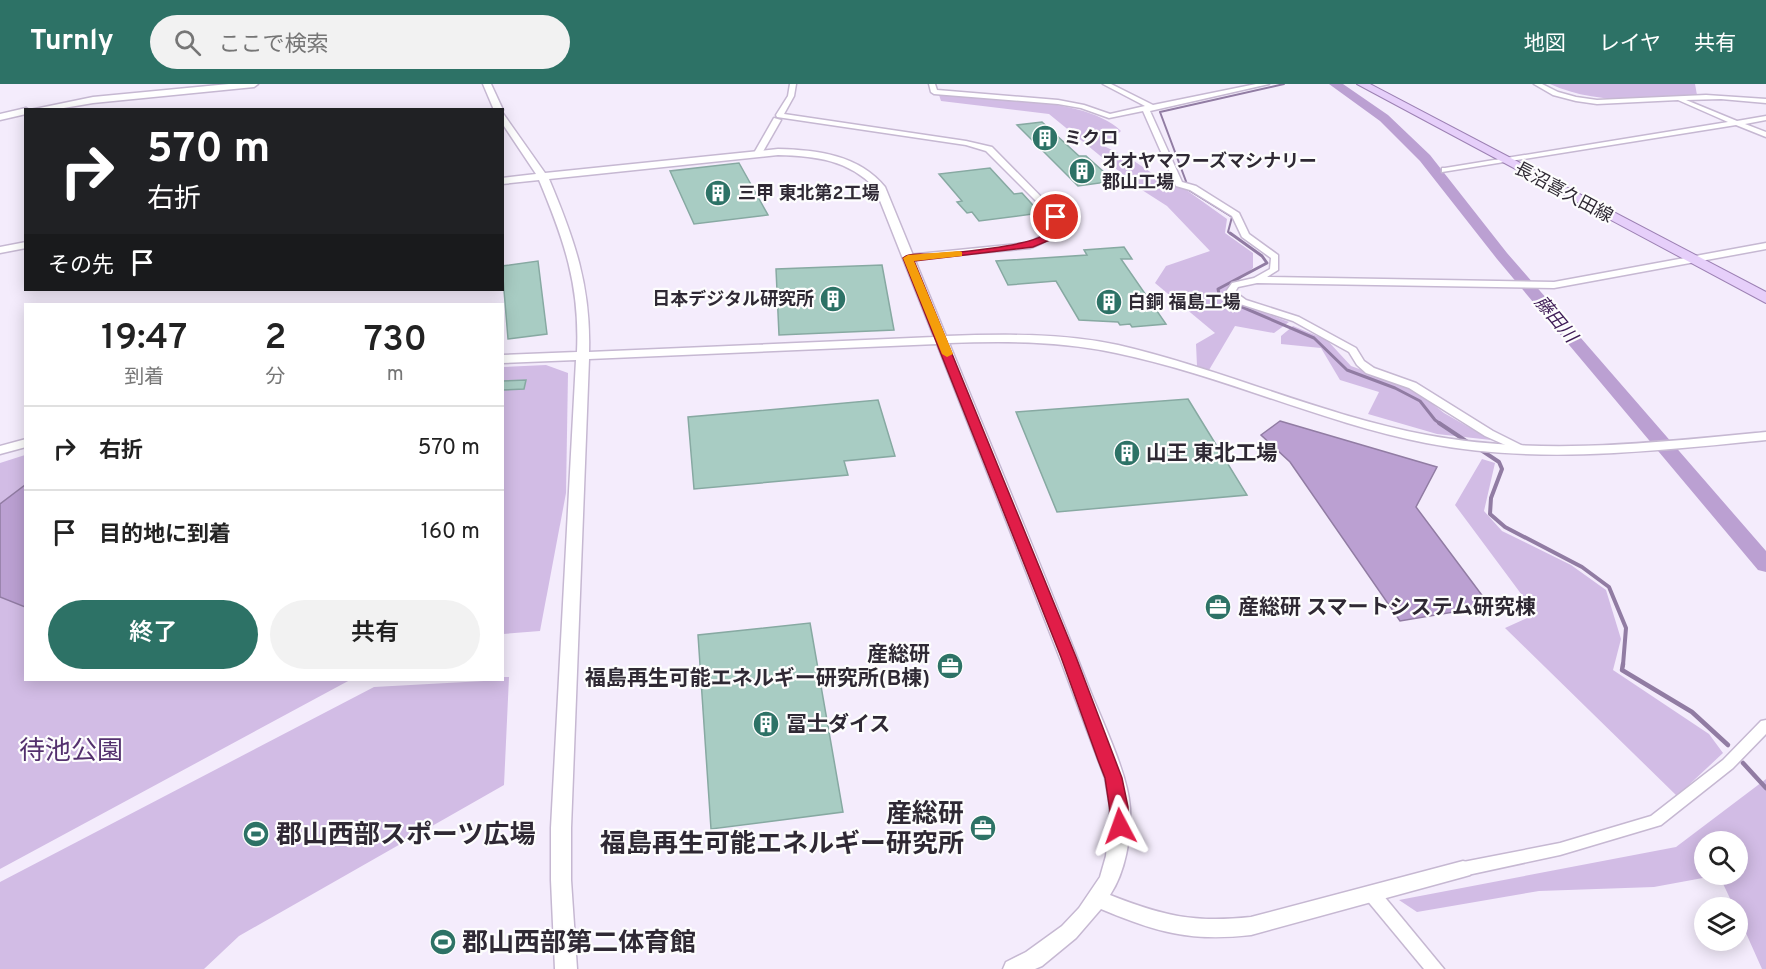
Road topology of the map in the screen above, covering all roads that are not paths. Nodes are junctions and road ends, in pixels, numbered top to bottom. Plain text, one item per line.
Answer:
1 (254, 84) edge
2 (487, 84) edge
3 (793, 84) edge
4 (932, 84) edge
5 (1106, 84) edge
6 (1266, 84) edge
7 (1362, 84) edge
8 (1537, 84) edge
9 (1681, 100) junction
10 (1766, 101) edge
11 (1152, 107) junction
12 (46, 108) edge
13 (498, 108) edge
14 (24, 111) edge
15 (0, 117) edge
16 (504, 118) edge
17 (1766, 118) edge
18 (777, 120) dead end
19 (1737, 123) junction
20 (1766, 135) edge
21 (758, 153) junction
22 (1505, 160) junction
23 (1445, 170) dead end
24 (543, 177) junction
25 (504, 181) edge
26 (24, 245) edge
27 (1766, 246) edge
28 (0, 250) edge
29 (908, 258) junction
30 (1692, 259) junction
31 (1257, 280) junction
32 (1766, 298) edge
33 (942, 341) junction
34 (583, 355) junction
35 (504, 359) edge
36 (1766, 436) edge
37 (24, 443) edge
38 (1521, 449) junction
39 (0, 450) edge
40 (1766, 725) edge
41 (1463, 869) joint
42 (1372, 894) junction
43 (1095, 898) junction
44 (566, 969) edge
45 (1014, 969) edge
46 (1435, 969) edge

1 - 12 street
2 - 13 street
3 - 29 street
4 - 11 street
5 - 11 street
6 - 11 street
7 - 22 main road, 長沼喜久田線
8 - 9 street
9 - 10 street
9 - 19 street
11 - 31 street
14 - 15 street
16 - 24 street
17 - 19 street
18 - 21 street
19 - 20 street
19 - 22 street
21 - 24 street
21 - 29 street
22 - 23 street
22 - 30 main road, 長沼喜久田線
24 - 25 street
24 - 34 street
26 - 28 street
27 - 30 street
29 - 33 street
30 - 31 street
30 - 32 main road, 長沼喜久田線
31 - 38 street
33 - 34 street
33 - 38 street
33 - 43 street
34 - 35 street
34 - 44 street
36 - 38 street
37 - 39 street
40 - 41 street
41 - 42 street
42 - 43 street
42 - 46 street
43 - 45 street

